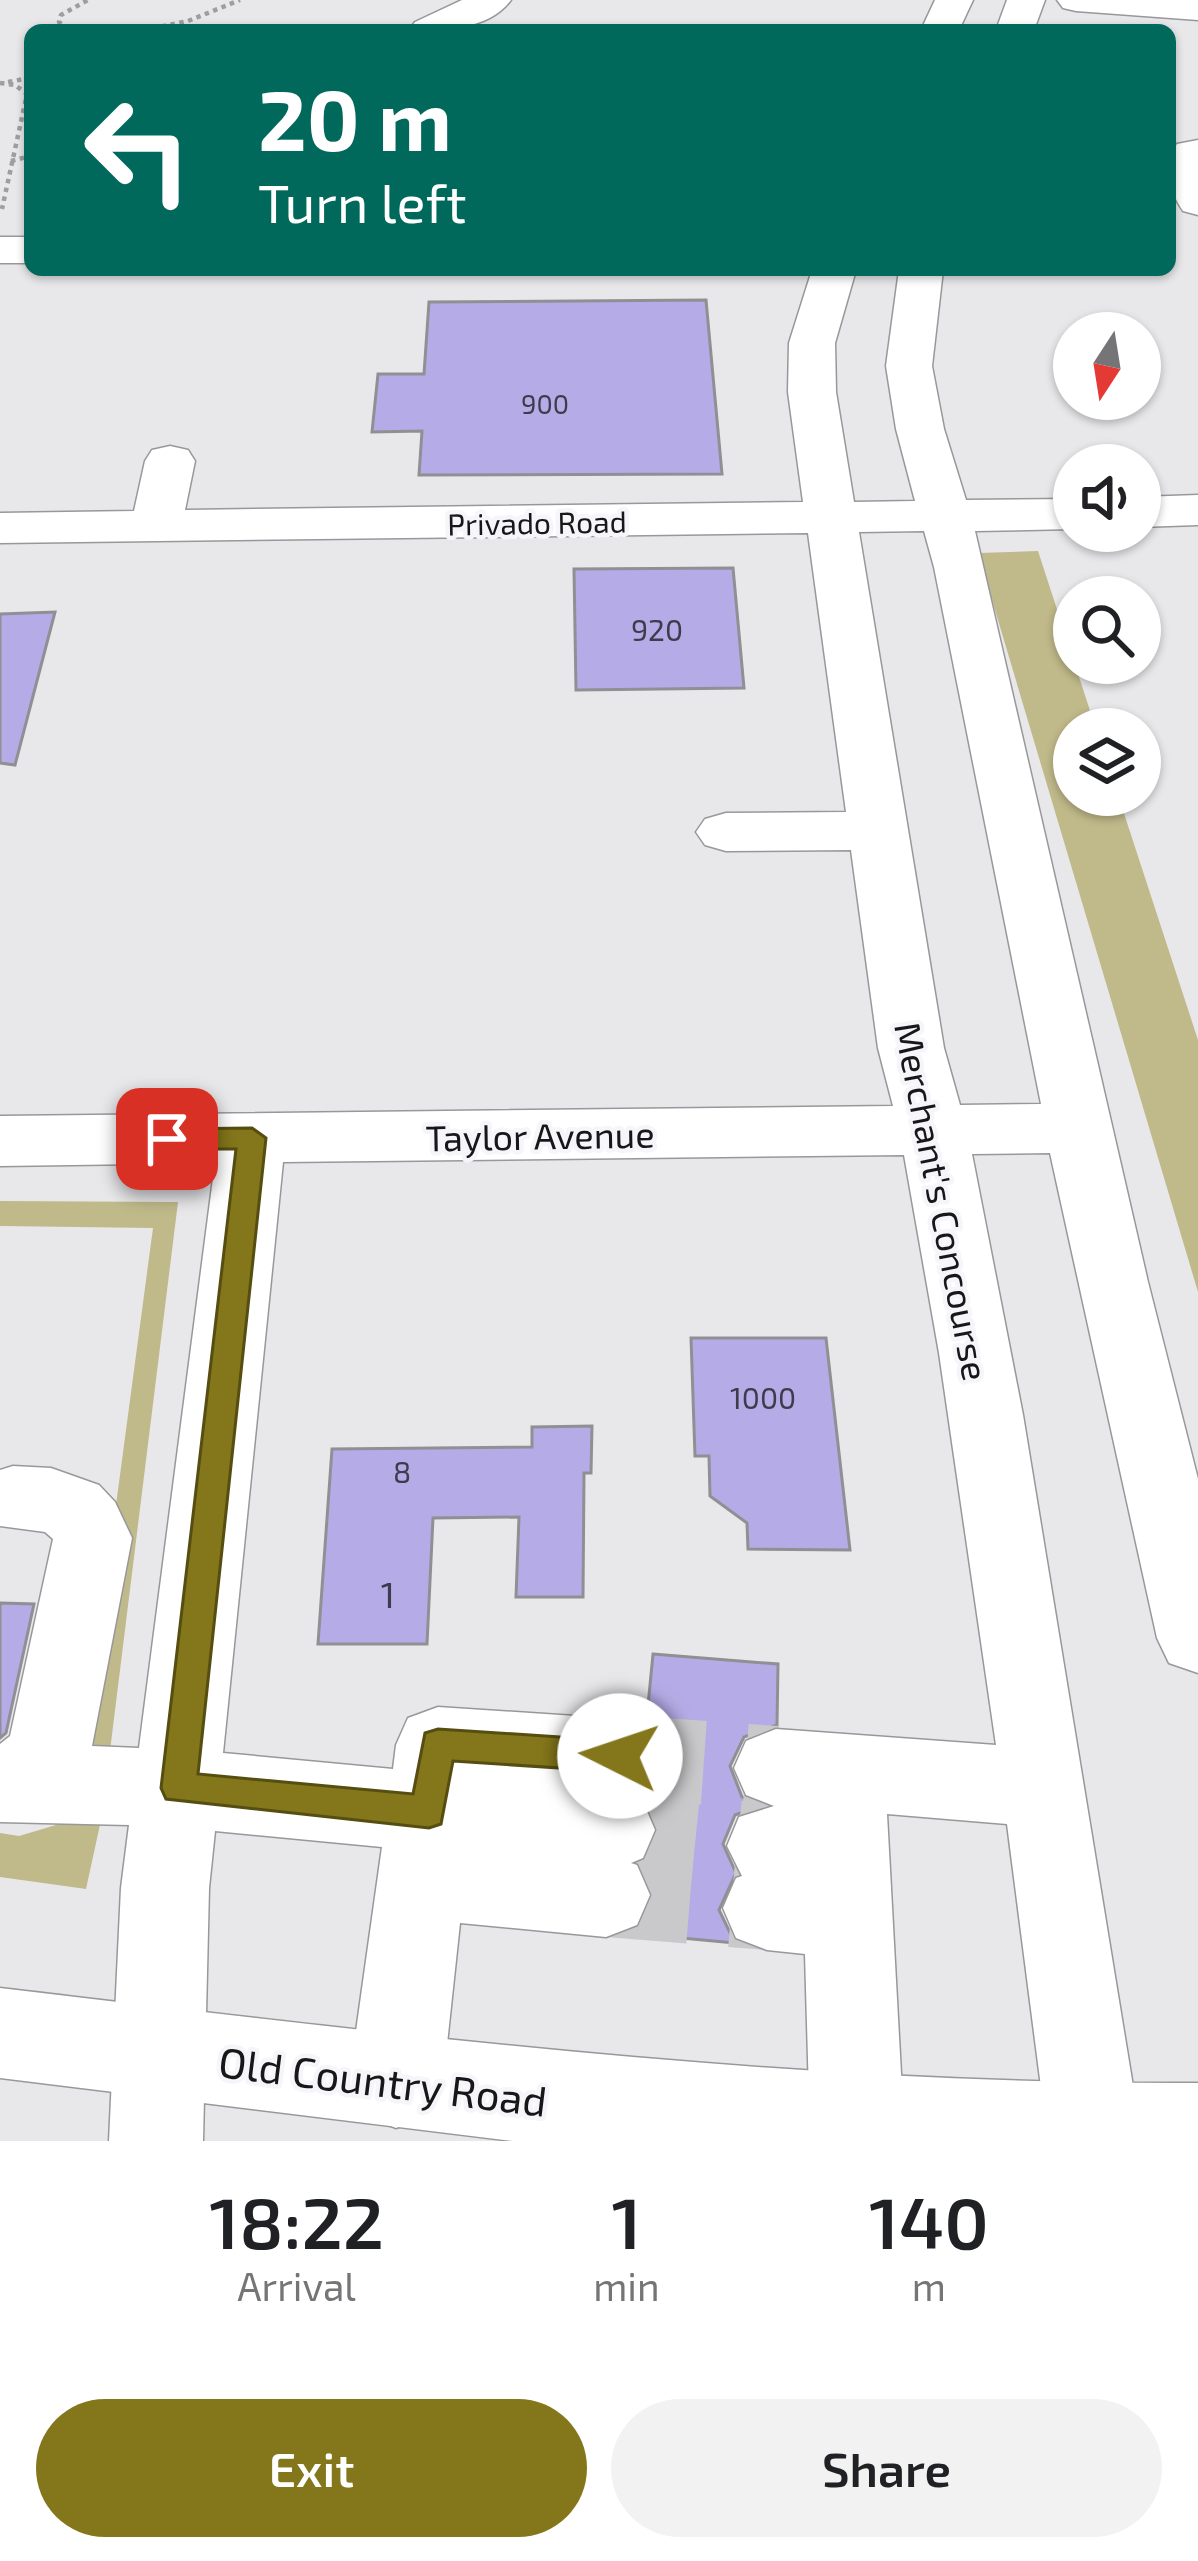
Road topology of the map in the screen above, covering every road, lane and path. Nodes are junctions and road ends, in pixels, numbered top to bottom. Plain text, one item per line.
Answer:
1 (88, 0) edge
2 (240, 0) edge
3 (492, 0) edge
4 (1076, 0) edge
5 (1198, 9) edge
6 (61, 24) edge
7 (173, 24) edge
8 (441, 24) edge
9 (24, 104) edge
10 (1198, 152) edge
11 (24, 158) edge
12 (11, 161) junction
13 (1198, 202) edge
14 (0, 216) edge
15 (832, 276) edge
16 (920, 276) edge
17 (170, 461) dead end
18 (1198, 510) edge
19 (1161, 511) edge
20 (1053, 515) edge
21 (944, 518) junction
22 (830, 519) junction
23 (155, 526) junction
24 (0, 528) edge
25 (878, 831) junction
26 (726, 832) dead end
27 (1081, 1128) junction
28 (934, 1130) junction
29 (252, 1138) junction
30 (0, 1141) edge
31 (13, 1498) dead end
32 (1198, 1638) edge
33 (9, 1784) edge
34 (179, 1788) junction
35 (1045, 1788) junction
36 (425, 1845) junction
37 (0, 2033) edge
38 (158, 2052) junction
39 (396, 2081) junction
40 (856, 2129) junction
41 (1198, 2130) edge
42 (1095, 2138) edge
43 (156, 2141) edge

1 - 6 path
2 - 7 path
3 - 8 street
4 - 5 street
9 - 12 path
10 - 13 street
11 - 12 path
12 - 14 path
15 - 22 street, Merchant's Concourse
16 - 21 street
17 - 23 street
18 - 19 street
20 - 21 street, Privado Road
21 - 22 street, Privado Road
21 - 27 street
22 - 23 street, Privado Road
22 - 25 street, Merchant's Concourse
23 - 24 street, Privado Road
25 - 26 street
25 - 28 street, Merchant's Concourse
27 - 28 street, Taylor Avenue
27 - 32 street
28 - 29 street, Taylor Avenue
28 - 35 street, Merchant's Concourse
29 - 30 street, Taylor Avenue
29 - 34 street
31 - 33 street
33 - 34 street
34 - 36 street
34 - 38 street
35 - 40 street
35 - 42 street, Merchant's Concourse
36 - 36 street
36 - 39 street
37 - 38 street, Old Country Road
38 - 39 street, Old Country Road
38 - 43 street
39 - 40 street, Old Country Road
40 - 42 street, Old Country Road
41 - 42 street, Old Country Road

